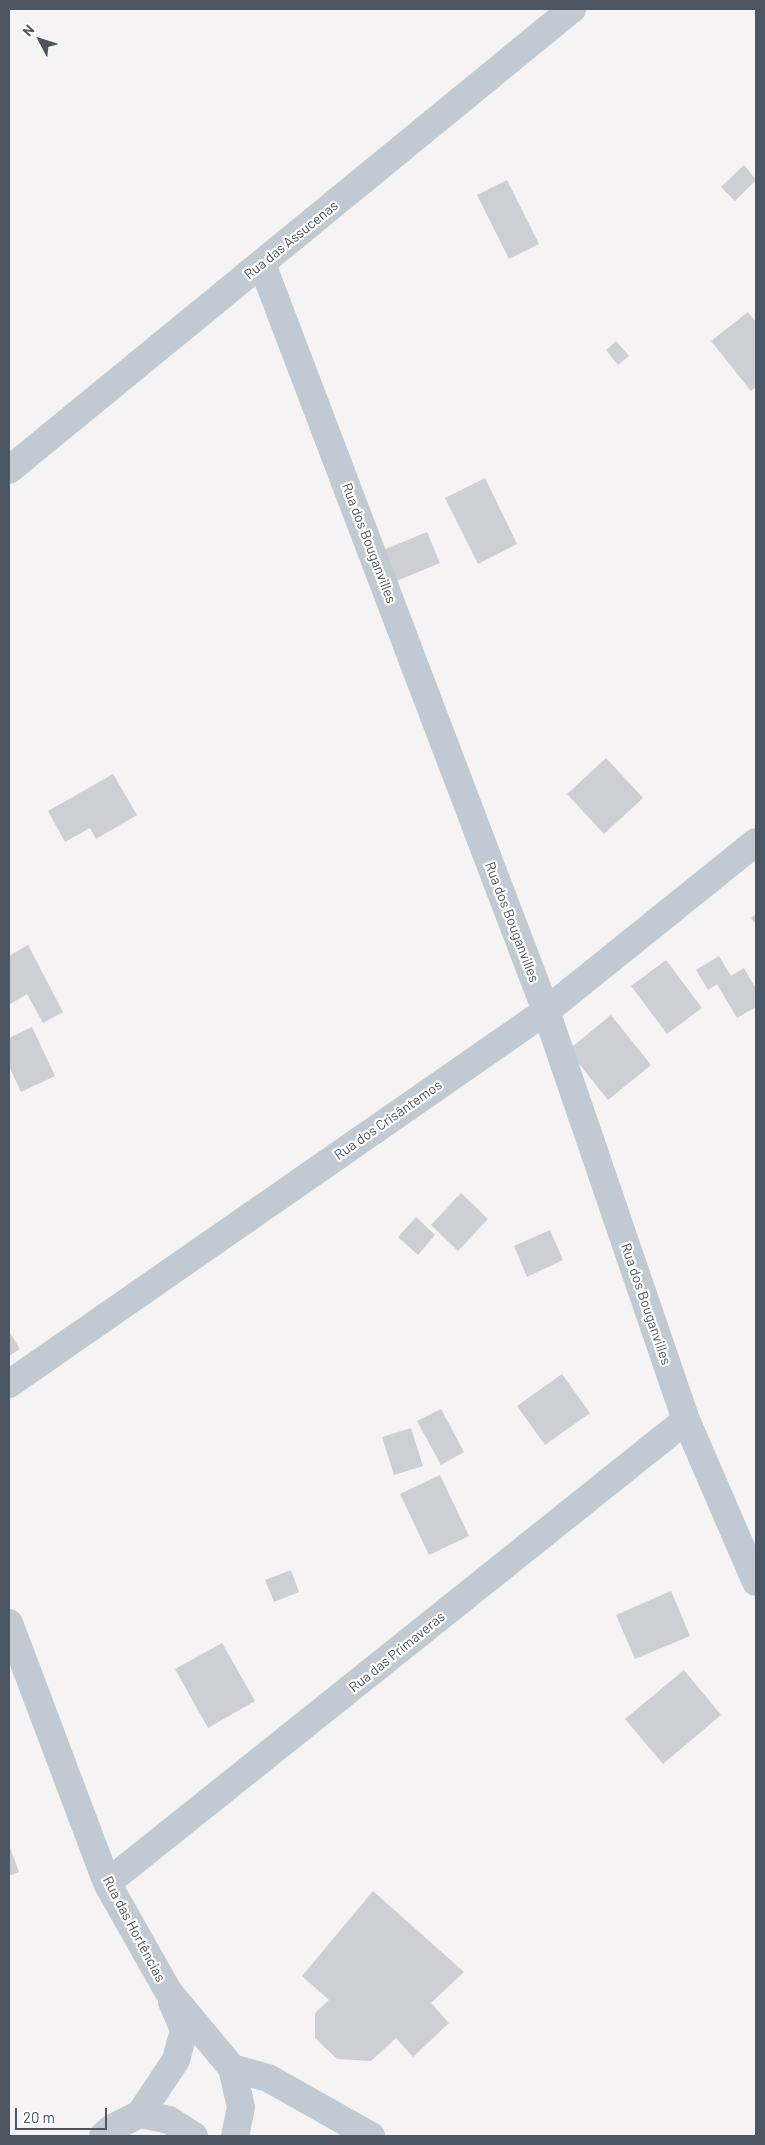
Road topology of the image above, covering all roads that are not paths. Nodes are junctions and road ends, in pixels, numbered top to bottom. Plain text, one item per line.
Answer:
1 (572, 9) edge
2 (262, 264) junction
3 (9, 470) edge
4 (756, 842) edge
5 (546, 1010) junction
6 (9, 1384) edge
7 (686, 1420) junction
8 (756, 1582) edge
9 (9, 1623) edge
10 (107, 1883) junction
11 (168, 1991) junction
12 (232, 2068) junction
13 (140, 2114) junction
14 (103, 2136) edge
15 (194, 2136) edge
16 (235, 2136) edge
17 (370, 2136) edge

1 - 2 street, Rua das Assucenas
2 - 3 street, Rua das Assucenas
2 - 5 street, Rua dos Bouganvilles
4 - 5 street, Rua dos Crisântemos
5 - 6 street, Rua dos Crisântemos
5 - 7 street, Rua dos Bouganvilles
7 - 8 street, Rua dos Bouganvilles
7 - 10 street, Rua das Primaveras
9 - 10 street, Rua das Hortências
10 - 11 street, Rua das Hortências
11 - 12 street, Rua das Hortências
11 - 13 street
12 - 16 street, Rua das Hortências
12 - 17 street
13 - 14 street
13 - 15 street

